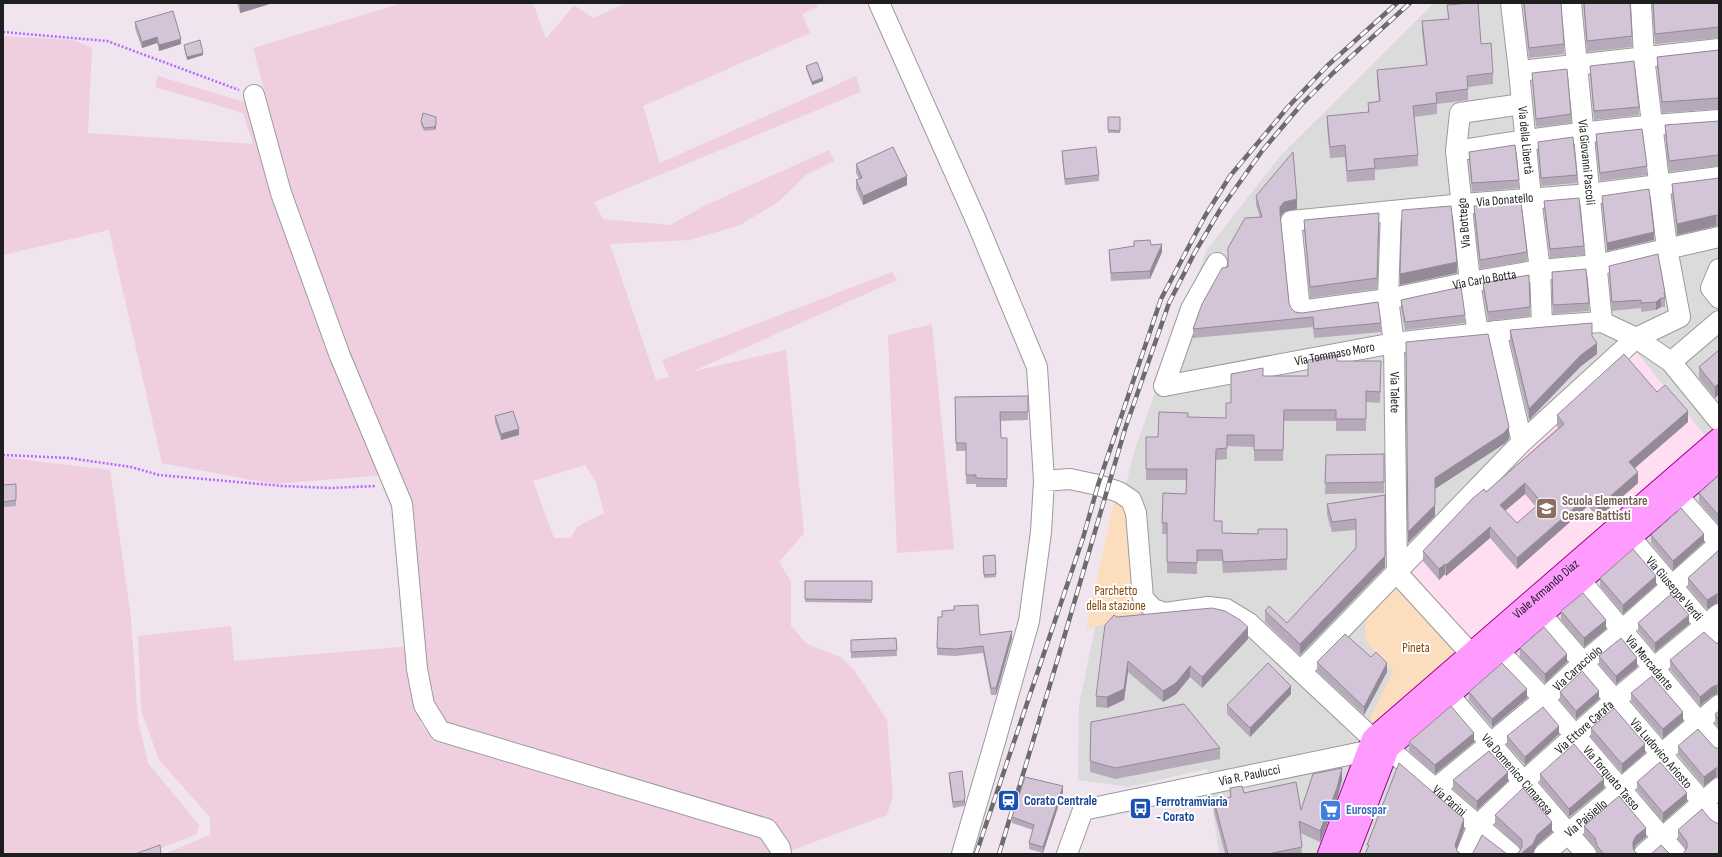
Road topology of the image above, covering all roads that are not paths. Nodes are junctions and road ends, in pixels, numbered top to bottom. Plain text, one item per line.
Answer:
1 (879, 3) edge
2 (1511, 3) edge
3 (1571, 3) edge
4 (1641, 3) edge
5 (1719, 49) edge
6 (1644, 57) junction
7 (1578, 63) junction
8 (1519, 71) junction
9 (254, 95) road end
10 (1522, 104) junction
11 (1719, 120) edge
12 (1654, 125) junction
13 (1584, 134) junction
14 (1526, 139) junction
15 (1456, 151) junction
16 (1719, 177) edge
17 (1660, 184) junction
18 (1590, 194) junction
19 (1530, 198) junction
20 (1462, 204) junction
21 (1392, 211) junction
22 (1719, 237) edge
23 (1667, 248) junction
24 (1217, 263) dead end
25 (1597, 265) junction
26 (1719, 269) edge
27 (1540, 270) junction
28 (1470, 282) junction
29 (1719, 298) edge
30 (1388, 299) junction
31 (1300, 311) joint
32 (1719, 321) edge
33 (1602, 322) junction
34 (1542, 326) junction
35 (1487, 332) junction
36 (1636, 338) junction
37 (1394, 343) junction
38 (1671, 362) junction
39 (1719, 421) edge
40 (1719, 439) edge
41 (1522, 442) junction
42 (1719, 460) edge
43 (1044, 481) junction
44 (1678, 496) junction
45 (1630, 537) junction
46 (1719, 543) edge
47 (1397, 573) junction
48 (1580, 580) junction
49 (1672, 586) junction
50 (1541, 614) junction
51 (1712, 620) edge
52 (1621, 631) junction
53 (1719, 641) edge
54 (1498, 650) junction
55 (1471, 654) junction
56 (1583, 663) junction
57 (1654, 669) junction
58 (1301, 671) junction
59 (1448, 694) junction
60 (1544, 699) junction
61 (1615, 700) junction
62 (1719, 705) edge
63 (1698, 722) junction
64 (1575, 736) junction
65 (1491, 744) junction
66 (1376, 746) junction
67 (1719, 746) edge
68 (1661, 753) junction
69 (1523, 782) junction
70 (1719, 788) edge
71 (1435, 789) junction
72 (1620, 789) junction
73 (1703, 802) junction
74 (1719, 821) edge
75 (1478, 825) junction
76 (1568, 834) junction
77 (1662, 838) junction
78 (781, 854) edge
79 (962, 854) edge
80 (1067, 854) edge
81 (1329, 854) edge
82 (1347, 854) edge
83 (1466, 854) edge
84 (1511, 854) edge
85 (1544, 854) edge
86 (1586, 854) edge
87 (1644, 854) edge
88 (1676, 854) edge

1 - 43 street
2 - 8 street, Via della Libertà
3 - 7 street, Via Giovanni Pascoli
4 - 6 street
5 - 6 street
6 - 7 street
6 - 12 street
7 - 8 street
7 - 13 street, Via Giovanni Pascoli
8 - 10 street, Via della Libertà
9 - 78 street
10 - 14 street, Via della Libertà
10 - 15 street, Via Bottego
11 - 12 street
12 - 13 street
12 - 17 street
13 - 14 street
13 - 18 street, Via Giovanni Pascoli
14 - 15 street
14 - 19 street, Via della Libertà
15 - 20 street, Via Bottego
16 - 17 street, Via Donatello
17 - 18 street, Via Donatello
17 - 23 street
18 - 19 street, Via Donatello
18 - 25 street, Via Giovanni Pascoli
19 - 20 street, Via Donatello
19 - 27 street, Via della Libertà
20 - 21 street, Via Donatello
20 - 28 street, Via Bottego
21 - 30 street, Via Talete
21 - 31 street, Via Donatello
22 - 23 street, Via Carlo Botta
23 - 25 street, Via Carlo Botta
23 - 36 street
24 - 37 street, Via Tommaso Moro
25 - 27 street, Via Carlo Botta
25 - 33 street, Via Giovanni Pascoli
26 - 29 street
27 - 28 street, Via Carlo Botta
27 - 34 street, Via della Libertà
28 - 30 street, Via Carlo Botta
28 - 35 street, Via Bottego
30 - 31 street, Via Carlo Botta
30 - 37 street, Via Talete
32 - 38 street
33 - 34 street, Via Tommaso Moro
33 - 36 street, Via Tommaso Moro
34 - 35 street, Via Tommaso Moro
35 - 37 street, Via Tommaso Moro
35 - 41 street, Via Bottego
36 - 38 street, Via Tommaso Moro
36 - 41 street
37 - 47 street, Via Talete
38 - 39 street, Via Tommaso Moro
40 - 55 main road, Viale Armando Diaz
41 - 47 street
42 - 44 main road
43 - 58 street, Via Parini
43 - 79 street
44 - 45 main road
44 - 46 street
45 - 48 main road
45 - 49 street, Via Giuseppe Verdi
46 - 49 street, Via Caracciolo
47 - 55 street
47 - 58 street
48 - 50 main road
48 - 52 street, Via Mercadante
49 - 51 street, Via Giuseppe Verdi
49 - 52 street, Via Caracciolo
50 - 54 main road
50 - 56 street, Via Ludovico Ariosto
51 - 53 street, Via Giuseppe Verdi
51 - 57 street, Via Ettore Carafa
52 - 56 street, Via Caracciolo
52 - 57 street, Via Mercadante
54 - 59 main road
54 - 60 street, Via Torquato Tasso
55 - 66 main road, Viale Armando Diaz
56 - 60 street, Via Caracciolo
56 - 61 street, Via Ludovico Ariosto
57 - 61 street, Via Ettore Carafa
57 - 63 street, Via Mercadante
58 - 66 street, Via Parini
59 - 65 street, Via Domenico Cimarosa
59 - 66 main road
60 - 64 street, Via Torquato Tasso
60 - 65 street, Via Caracciolo
61 - 64 street, Via Ettore Carafa
61 - 68 street, Via Ludovico Ariosto
62 - 63 street, Via Paisiello
63 - 67 street, Via Mercadante
63 - 68 street, Via Paisiello
64 - 69 street, Via Ettore Carafa
64 - 72 street, Via Torquato Tasso
65 - 69 street, Via Domenico Cimarosa
65 - 71 street, Via Caracciolo
66 - 71 street, Via Parini
66 - 80 street, Via R. Paulucci
66 - 81 main road
66 - 82 main road
68 - 72 street, Via Paisiello
68 - 73 street, Via Ludovico Ariosto
69 - 75 street, Via Ettore Carafa
69 - 76 street, Via Domenico Cimarosa
70 - 73 street
71 - 75 street, Via Parini
72 - 76 street, Via Paisiello
72 - 77 street, Via Torquato Tasso
73 - 74 street, Via Ludovico Ariosto
73 - 77 street
75 - 83 street, Via Ettore Carafa
75 - 84 street, Via Parini
76 - 85 street, Via Paisiello
76 - 86 street, Via Domenico Cimarosa
77 - 87 street
77 - 88 street, Via Torquato Tasso

